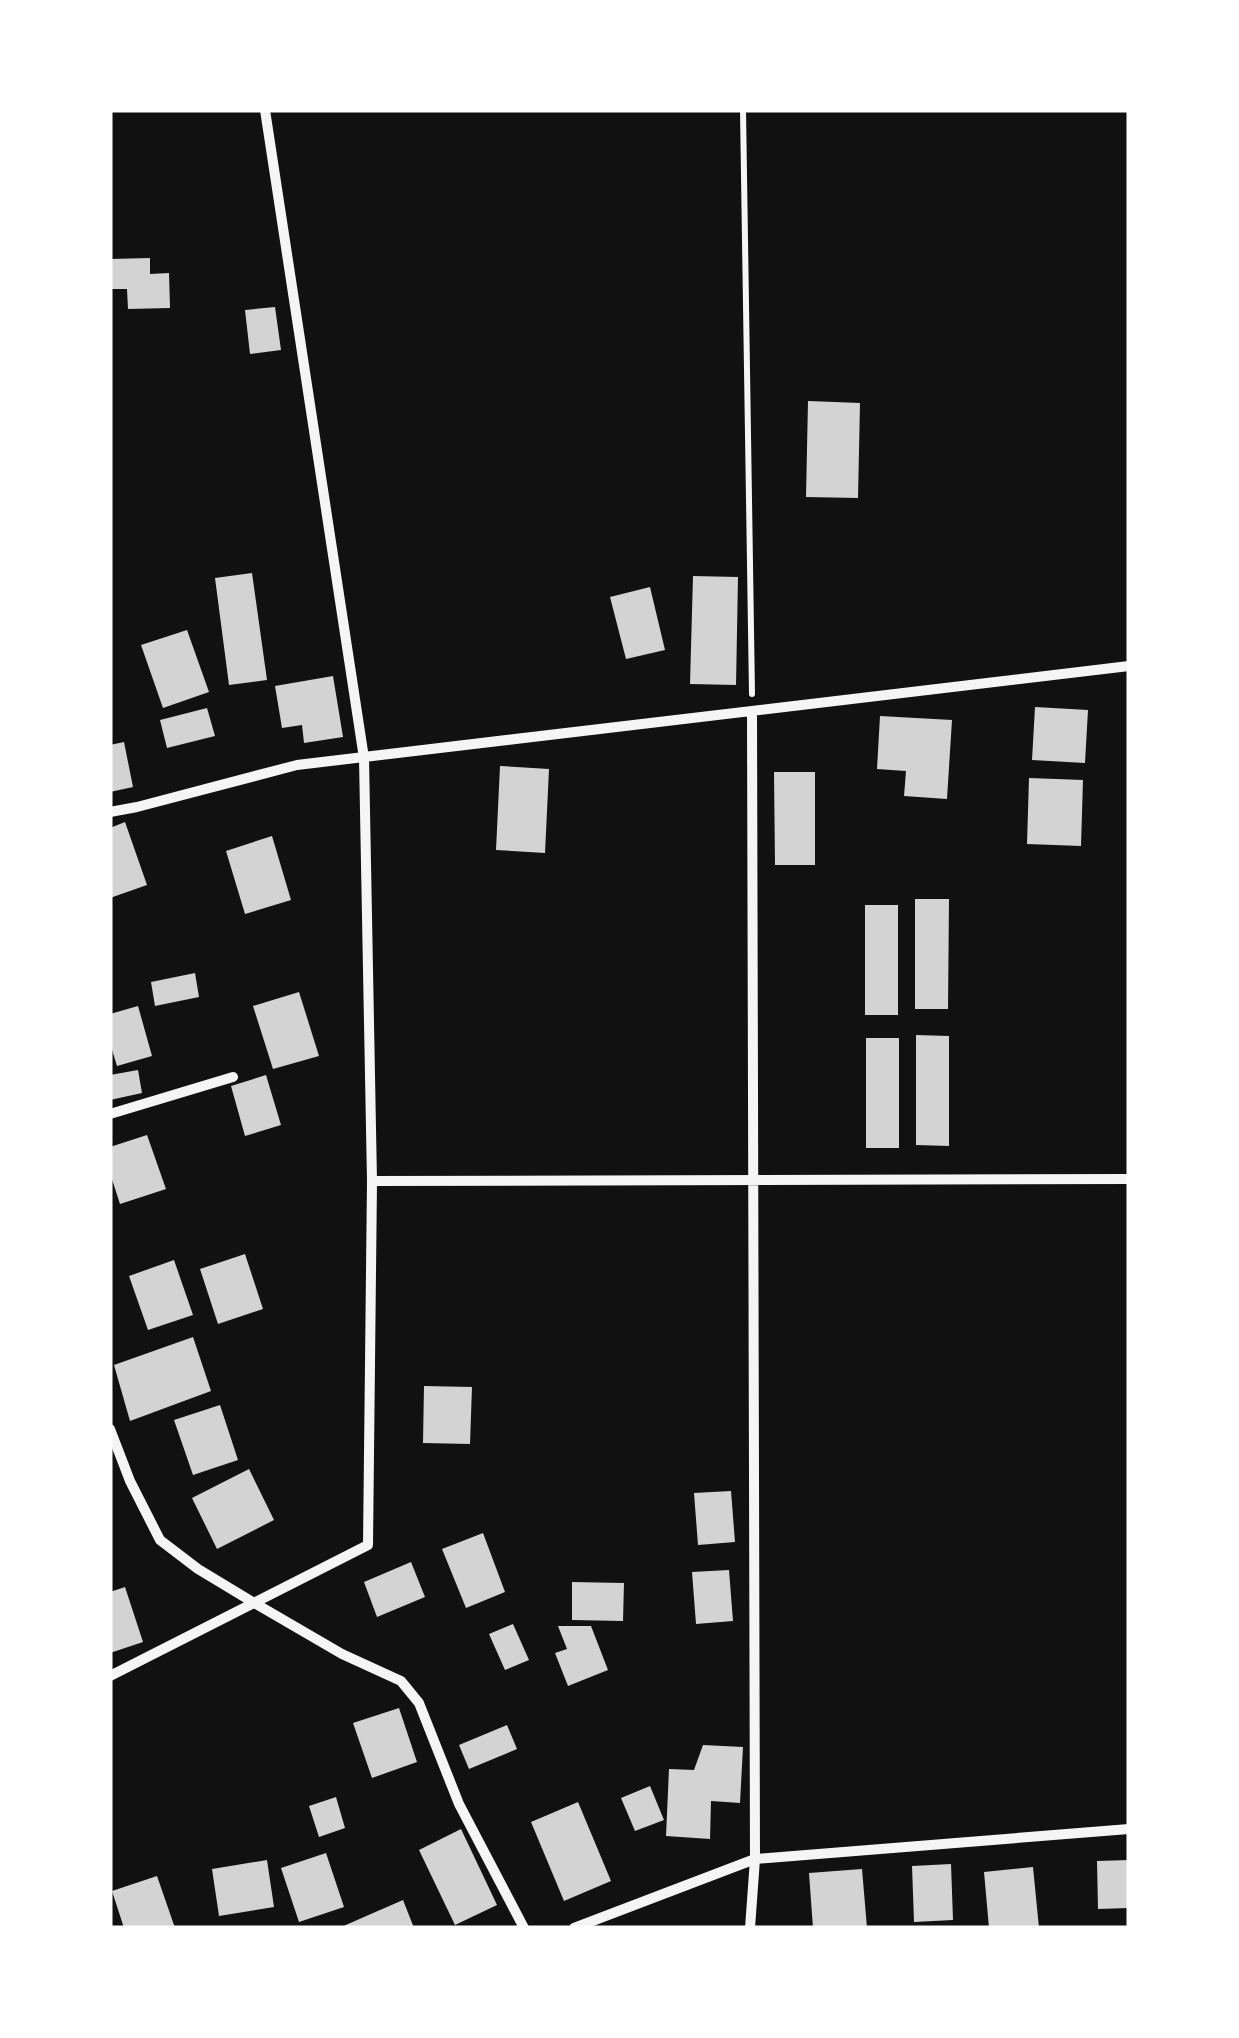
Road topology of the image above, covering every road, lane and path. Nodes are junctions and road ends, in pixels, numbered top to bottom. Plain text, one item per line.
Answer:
1 (265, 110) edge
2 (743, 110) edge
3 (1129, 666) edge
4 (752, 711) junction
5 (364, 758) junction
6 (110, 812) edge
7 (233, 1076) dead end
8 (110, 1114) edge
9 (1129, 1179) edge
10 (752, 1180) junction
11 (372, 1181) junction
12 (110, 1429) edge
13 (256, 1604) junction
14 (110, 1676) edge
15 (1129, 1829) edge
16 (755, 1858) junction
17 (524, 1928) edge
18 (574, 1928) edge
19 (750, 1928) edge

1 - 5 street
2 - 4 path
3 - 4 street
4 - 5 street
4 - 10 street
5 - 6 street
5 - 11 street
7 - 8 street
9 - 10 street
10 - 11 street
10 - 16 street
11 - 13 street
12 - 13 street
13 - 14 street
13 - 17 street
15 - 16 street
16 - 18 street
16 - 19 street

